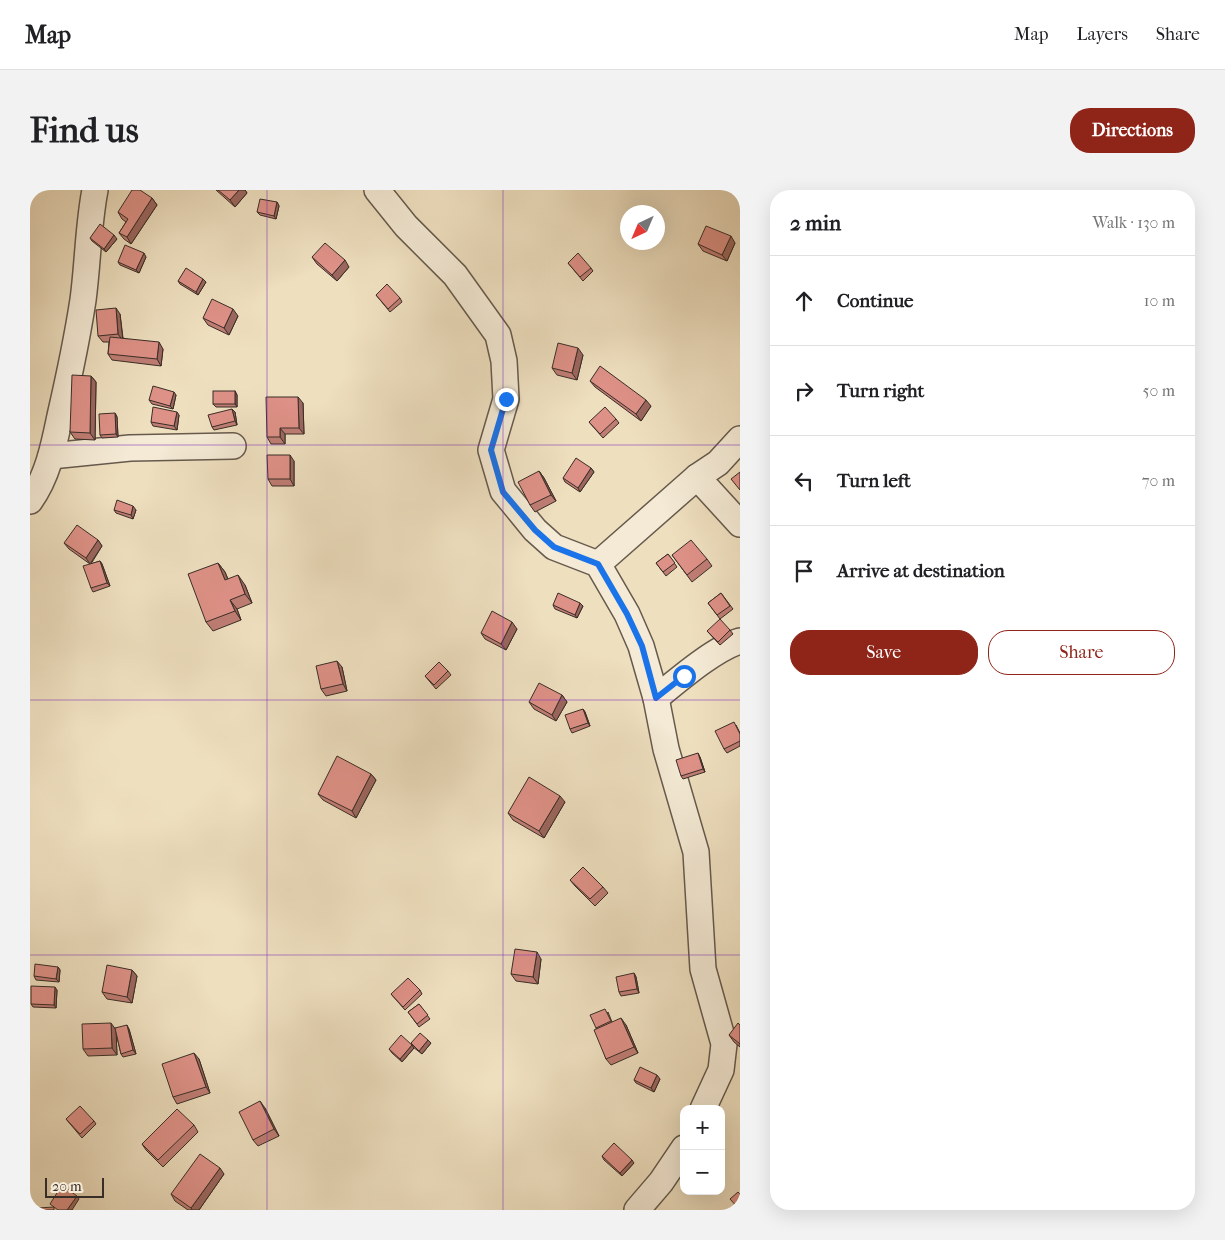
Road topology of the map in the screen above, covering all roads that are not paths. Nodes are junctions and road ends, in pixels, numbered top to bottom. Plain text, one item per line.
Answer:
1 (95, 190) edge
2 (377, 190) edge
3 (740, 439) edge
4 (232, 446) dead end
5 (51, 456) junction
6 (697, 476) junction
7 (30, 501) edge
8 (740, 524) edge
9 (598, 564) junction
10 (740, 641) edge
11 (656, 698) junction
12 (705, 1105) edge
13 (683, 1150) edge
14 (637, 1210) edge

1 - 5 street
2 - 9 street
3 - 6 street
4 - 5 street
5 - 7 street
6 - 8 street
6 - 9 street
9 - 11 street
10 - 11 street
11 - 12 street
13 - 14 street

